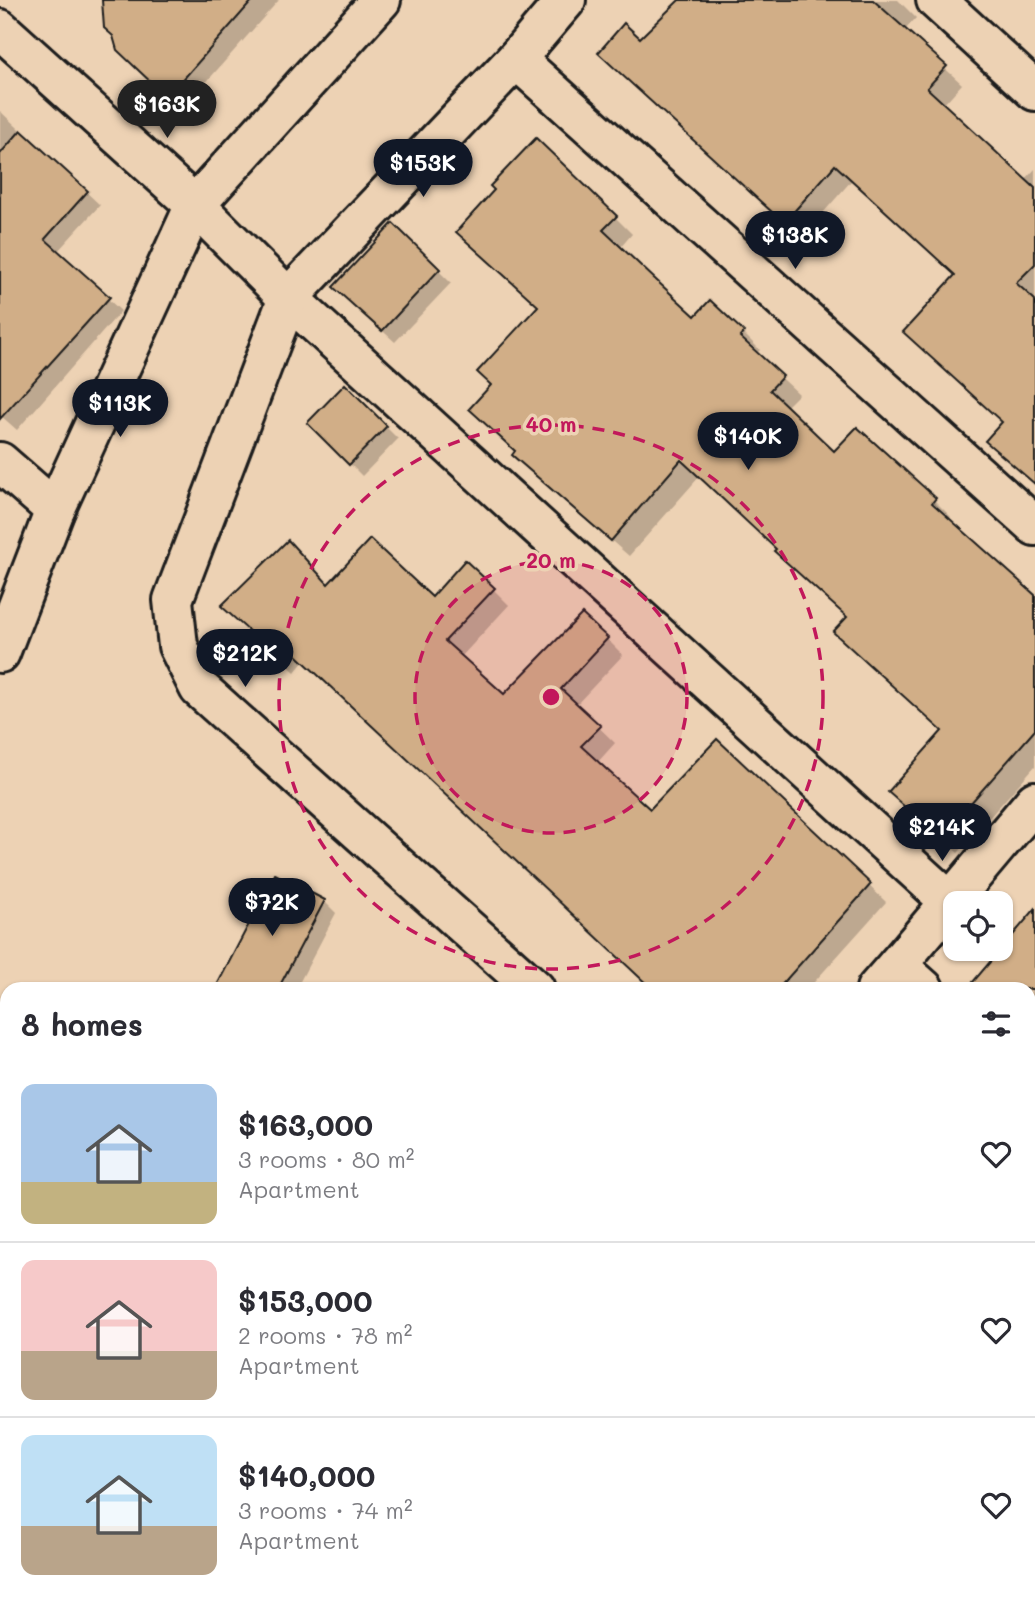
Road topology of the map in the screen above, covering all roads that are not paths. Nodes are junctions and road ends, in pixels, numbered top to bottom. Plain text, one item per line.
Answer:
1 (381, 0) edge
2 (566, 0) edge
3 (936, 0) edge
4 (0, 29) edge
5 (516, 59) junction
6 (1035, 91) edge
7 (195, 205) junction
8 (288, 298) junction
9 (0, 462) edge
10 (55, 510) junction
11 (1035, 526) edge
12 (0, 653) edge
13 (1035, 801) edge
14 (958, 891) edge
15 (943, 896) edge
16 (943, 911) edge
17 (899, 981) edge
18 (527, 982) edge

1 - 7 street
2 - 5 street
3 - 6 street
4 - 7 street
5 - 8 street
5 - 11 street
7 - 8 street
7 - 10 street
8 - 15 street
8 - 18 street
9 - 10 street
10 - 12 street
13 - 14 street
16 - 17 street

